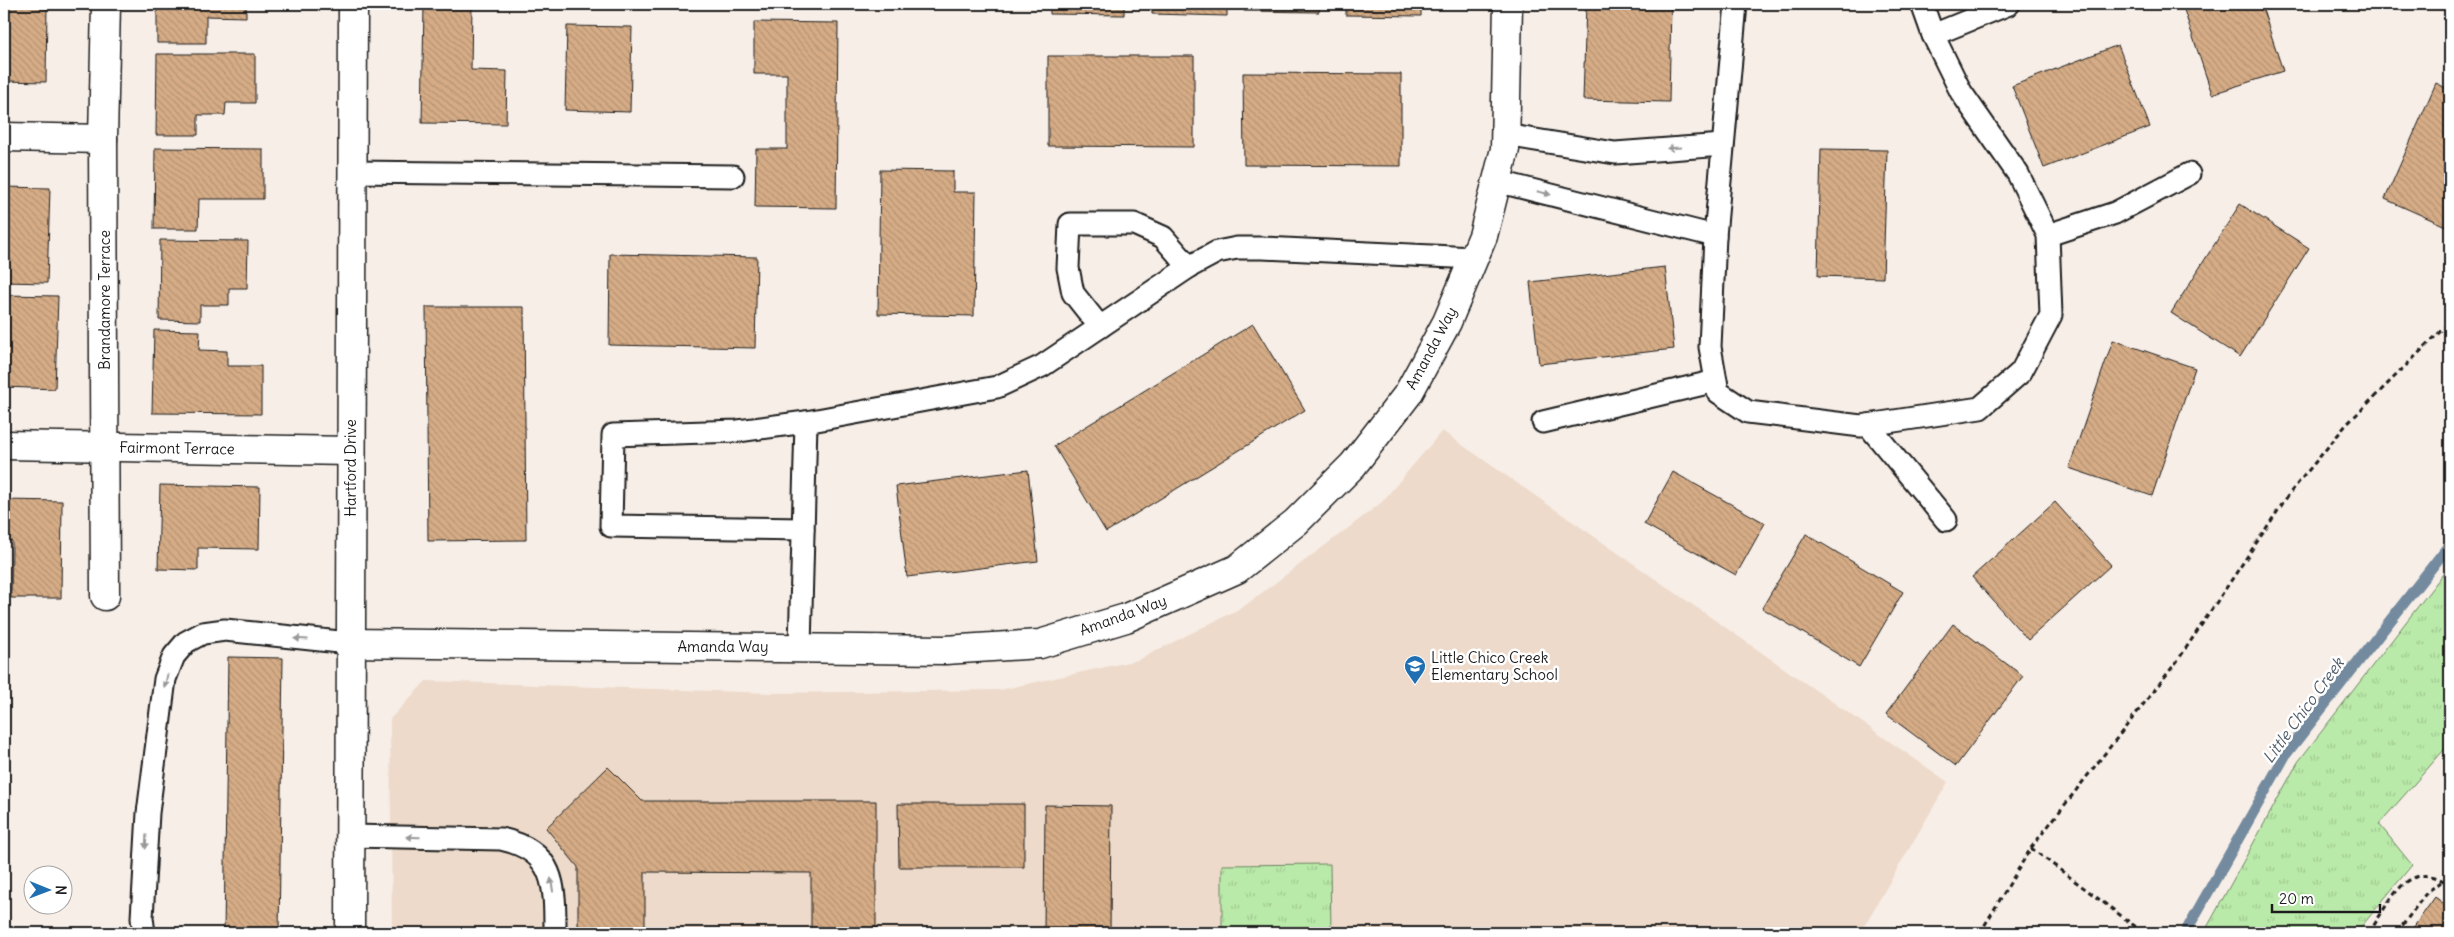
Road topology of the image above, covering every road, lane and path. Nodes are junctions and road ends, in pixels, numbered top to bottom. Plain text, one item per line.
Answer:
1 (106, 4) edge
2 (353, 4) edge
3 (1508, 4) edge
4 (1736, 4) edge
5 (1922, 4) edge
6 (2009, 4) edge
7 (1933, 34) junction
8 (1505, 135) junction
9 (4, 137) edge
10 (103, 139) junction
11 (1722, 145) junction
12 (352, 172) junction
13 (2189, 174) dead end
14 (733, 176) dead end
15 (1496, 181) junction
16 (2048, 235) junction
17 (1715, 236) junction
18 (1474, 258) junction
19 (1189, 267) junction
20 (2450, 322) edge
21 (1100, 328) junction
22 (1716, 381) junction
23 (806, 422) junction
24 (1543, 422) dead end
25 (1868, 425) junction
26 (4, 445) edge
27 (105, 447) junction
28 (350, 451) junction
29 (1946, 520) dead end
30 (803, 529) junction
31 (105, 596) dead end
32 (350, 642) junction
33 (800, 647) junction
34 (350, 836) junction
35 (2030, 848) junction
36 (2444, 880) junction
37 (2450, 885) edge
38 (144, 933) edge
39 (350, 933) edge
40 (554, 933) edge
41 (1980, 933) edge
42 (2144, 933) edge
43 (2369, 933) edge
44 (2397, 933) edge

1 - 10 street, Brandamore Terrace
2 - 12 street, Hartford Drive
3 - 8 street, Amanda Way
4 - 11 lane
5 - 7 lane
6 - 7 lane
7 - 16 lane
11 -> 8 lane
8 - 15 street, Amanda Way
9 - 10 street
10 - 27 street, Brandamore Terrace
11 - 17 lane
12 - 14 lane
12 - 28 street, Hartford Drive
13 - 16 lane
15 -> 17 lane
15 - 18 street, Amanda Way
16 - 25 lane
17 - 22 lane
18 - 19 lane
18 - 33 street, Amanda Way
19 - 21 lane
19 - 21 lane
20 - 35 path
21 - 23 lane
22 - 24 lane
22 - 25 lane
23 - 30 lane
23 - 30 lane
25 - 29 lane
26 - 27 street, Fairmont Terrace
27 - 28 street, Fairmont Terrace
27 - 31 street, Brandamore Terrace
28 - 32 street, Hartford Drive
30 - 33 lane
32 - 33 street, Amanda Way
32 - 34 street, Hartford Drive
32 -> 38 lane
34 - 39 street, Hartford Drive
40 -> 34 lane
35 - 41 path
35 - 42 path
36 - 37 path
36 - 43 path
36 - 44 path

